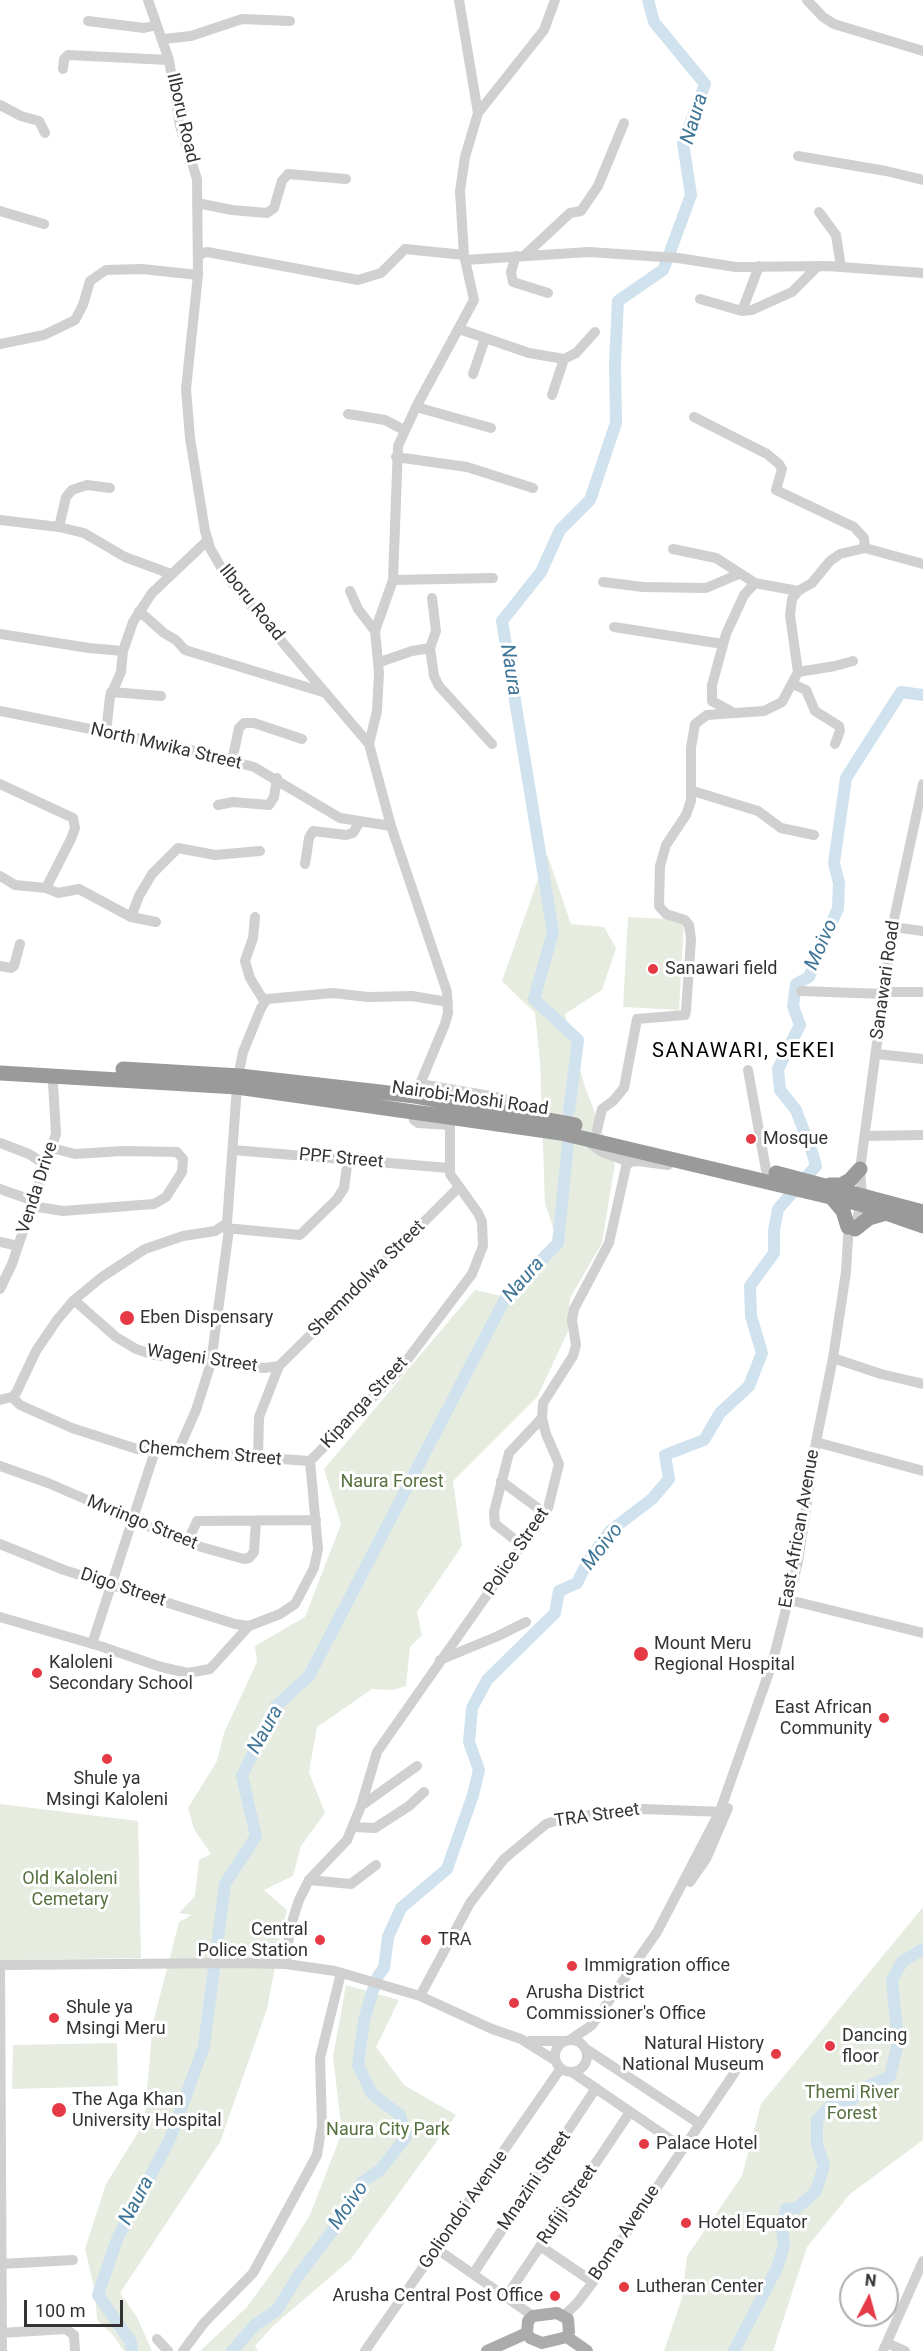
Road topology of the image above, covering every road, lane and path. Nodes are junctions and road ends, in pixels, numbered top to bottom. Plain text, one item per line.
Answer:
1 (148, 0) edge
2 (459, 0) edge
3 (555, 0) edge
4 (812, 2) edge
5 (88, 21) dead end
6 (291, 21) dead end
7 (157, 25) junction
8 (163, 39) junction
9 (923, 51) edge
10 (169, 60) junction
11 (63, 69) dead end
12 (0, 105) edge
13 (478, 113) junction
14 (624, 123) dead end
15 (45, 133) dead end
16 (798, 156) dead end
17 (346, 179) dead end
18 (923, 180) edge
19 (197, 203) junction
20 (0, 211) edge
21 (819, 212) dead end
22 (44, 224) dead end
23 (198, 255) junction
24 (521, 255) junction
25 (465, 257) junction
26 (759, 266) junction
27 (818, 266) junction
28 (840, 267) junction
29 (923, 273) edge
30 (198, 275) junction
31 (548, 293) dead end
32 (700, 299) dead end
33 (742, 311) junction
34 (459, 330) junction
35 (595, 332) dead end
36 (485, 339) junction
37 (0, 344) edge
38 (564, 359) junction
39 (472, 375) dead end
40 (552, 395) dead end
41 (416, 407) junction
42 (348, 414) dead end
43 (694, 417) dead end
44 (491, 428) dead end
45 (404, 430) junction
46 (396, 457) junction
47 (110, 488) dead end
48 (533, 488) dead end
49 (0, 520) edge
50 (59, 527) junction
51 (208, 540) junction
52 (865, 548) junction
53 (673, 549) dead end
54 (923, 564) edge
55 (171, 574) junction
56 (739, 574) junction
57 (493, 578) dead end
58 (393, 580) junction
59 (603, 582) dead end
60 (755, 583) junction
61 (350, 591) dead end
62 (798, 591) junction
63 (432, 598) dead end
64 (139, 611) junction
65 (614, 627) dead end
66 (375, 631) junction
67 (0, 634) edge
68 (723, 644) junction
69 (430, 648) junction
70 (123, 651) junction
71 (853, 661) dead end
72 (380, 662) junction
73 (798, 672) junction
74 (794, 684) junction
75 (111, 692) junction
76 (326, 693) junction
77 (161, 696) dead end
78 (0, 711) edge
79 (732, 712) junction
80 (106, 732) junction
81 (302, 739) dead end
82 (369, 744) junction
83 (492, 744) dead end
84 (834, 744) dead end
85 (232, 761) junction
86 (277, 778) junction
87 (0, 784) edge
88 (923, 784) edge
89 (693, 791) junction
90 (218, 805) dead end
91 (359, 823) junction
92 (391, 826) junction
93 (814, 835) dead end
94 (260, 851) dead end
95 (304, 864) dead end
96 (0, 876) edge
97 (46, 888) junction
98 (131, 917) junction
99 (255, 917) dead end
100 (156, 922) dead end
101 (892, 927) junction
102 (923, 930) edge
103 (20, 944) dead end
104 (0, 966) edge
105 (801, 991) dead end
106 (923, 992) edge
107 (884, 993) junction
108 (264, 1001) junction
109 (448, 1002) junction
110 (877, 1054) junction
111 (923, 1059) edge
112 (0, 1063) edge
113 (240, 1067) dead end
114 (748, 1070) dead end
115 (0, 1073) edge
116 (53, 1083) dead end
117 (237, 1087) junction
118 (416, 1097) junction
119 (597, 1130) junction
120 (923, 1135) edge
121 (580, 1136) junction
122 (865, 1136) junction
123 (0, 1143) edge
124 (52, 1148) junction
125 (233, 1150) junction
126 (348, 1159) junction
127 (629, 1162) junction
128 (46, 1165) junction
129 (449, 1168) junction
130 (766, 1170) junction
131 (859, 1173) junction
132 (820, 1184) junction
133 (786, 1185) junction
134 (459, 1187) junction
135 (0, 1189) edge
136 (832, 1198) junction
137 (856, 1199) junction
138 (33, 1203) junction
139 (884, 1207) junction
140 (923, 1212) edge
141 (923, 1226) edge
142 (225, 1228) junction
143 (852, 1228) junction
144 (0, 1242) edge
145 (18, 1246) junction
146 (0, 1289) edge
147 (74, 1300) junction
148 (832, 1358) junction
149 (211, 1363) junction
150 (277, 1367) junction
151 (923, 1384) edge
152 (12, 1397) junction
153 (0, 1400) edge
154 (542, 1418) junction
155 (816, 1442) junction
156 (154, 1451) junction
157 (178, 1451) junction
158 (258, 1458) junction
159 (310, 1461) junction
160 (0, 1466) edge
161 (923, 1471) edge
162 (501, 1481) junction
163 (546, 1514) junction
164 (316, 1520) junction
165 (131, 1521) junction
166 (256, 1521) junction
167 (187, 1543) junction
168 (0, 1544) edge
169 (523, 1546) junction
170 (112, 1585) junction
171 (789, 1600) junction
172 (0, 1617) edge
173 (526, 1622) dead end
174 (249, 1626) junction
175 (923, 1633) edge
176 (92, 1644) junction
177 (440, 1660) junction
178 (417, 1766) dead end
179 (424, 1792) dead end
180 (361, 1806) junction
181 (723, 1812) junction
182 (354, 1827) junction
183 (376, 1865) dead end
184 (309, 1880) junction
185 (286, 1964) junction
186 (0, 1965) edge
187 (341, 1973) junction
188 (420, 1996) junction
189 (592, 2025) junction
190 (521, 2039) junction
191 (567, 2040) junction
192 (585, 2048) junction
193 (563, 2067) junction
194 (737, 2069) dead end
195 (1, 2079) edge
196 (596, 2088) junction
197 (630, 2112) junction
198 (700, 2124) junction
199 (683, 2148) junction
200 (0, 2198) edge
201 (540, 2246) junction
202 (437, 2250) junction
203 (1, 2257) edge
204 (73, 2260) dead end
205 (923, 2261) edge
206 (472, 2274) junction
207 (592, 2282) junction
208 (506, 2297) junction
209 (533, 2316) junction
210 (564, 2316) junction
211 (1, 2333) edge
212 (527, 2333) junction
213 (567, 2337) junction
214 (157, 2339) dead end
215 (542, 2347) edge
216 (885, 2347) edge
217 (2, 2351) edge
218 (75, 2351) edge
219 (168, 2351) edge
220 (183, 2351) edge
221 (366, 2351) edge
222 (487, 2351) edge
223 (587, 2351) edge
224 (905, 2351) edge

1 - 7 street, Ilboru Road
2 - 13 street
3 - 13 street
4 - 9 street
5 - 7 street
6 - 8 street
7 - 8 street, Ilboru Road
8 - 10 street, Ilboru Road
10 - 11 street
10 - 19 street, Ilboru Road
12 - 15 street
13 - 25 street
14 - 24 street
16 - 18 street
17 - 19 street
19 - 23 street, Ilboru Road
20 - 22 street
21 - 28 street
23 - 25 street
23 - 30 street, Ilboru Road
24 - 25 street
24 - 26 street
24 - 31 street
25 - 34 street
26 - 27 street
26 - 33 street
27 - 28 street
27 - 33 street
28 - 29 street
30 - 37 street
30 - 51 street, Ilboru Road
32 - 33 street
34 - 36 street
34 - 41 street
35 - 38 street
36 - 38 street
36 - 39 street
38 - 40 street
41 - 44 street
41 - 45 street
42 - 45 street
43 - 52 street
45 - 46 street
46 - 48 street
46 - 58 street
47 - 50 street
49 - 50 street
50 - 55 street
51 - 55 street
51 - 76 street, Ilboru Road
52 - 54 street
52 - 62 street
53 - 56 street
55 - 64 street
56 - 59 street
56 - 60 street
57 - 58 street
58 - 66 street
60 - 62 street
60 - 68 street
61 - 66 street
62 - 73 street
63 - 69 street
64 - 70 street
64 - 76 street
65 - 68 street
66 - 72 street
67 - 70 street
68 - 79 street
69 - 72 street
69 - 83 street
70 - 75 street
71 - 73 street
72 - 82 street
73 - 74 street
74 - 79 street
74 - 84 street
75 - 77 street
75 - 80 street
76 - 82 street, Ilboru Road
78 - 80 street, North Mwika Street
79 - 89 street
80 - 85 street, North Mwika Street
81 - 85 street
82 - 92 street, Ilboru Road
85 - 86 street, North Mwika Street
86 - 90 street
86 - 91 street, North Mwika Street
87 - 97 street
88 - 101 street, Sanawari Road
89 - 93 street
89 - 119 street
91 - 92 street, North Mwika Street
91 - 95 street
92 - 109 street, Ilboru Road
94 - 98 street
96 - 97 street
97 - 98 street
98 - 100 street
99 - 108 street
101 - 102 street
101 - 107 street, Sanawari Road
103 - 104 street
105 - 107 street
106 - 107 street
107 - 110 street, Sanawari Road
108 - 109 street
108 - 113 street
109 - 118 street, Ilboru Road
110 - 111 street
110 - 122 street, Sanawari Road
112 - 118 highway, Nairobi-Moshi Road
114 - 130 street
115 - 117 highway, Nairobi-Moshi Road
116 - 124 street, Venda Drive
117 - 118 highway, Nairobi-Moshi Road
117 - 125 street
118 - 119 highway, Nairobi-Moshi Road
118 - 121 highway, Nairobi-Moshi Road
118 - 129 street, Kipanga Street
119 - 130 highway, Nairobi-Moshi Road
120 - 122 street
121 - 127 street
121 - 133 highway, Nairobi-Moshi Road
122 - 131 street, Sanawari Road
123 - 128 street
124 - 128 street, Venda Drive
124 - 138 street
125 - 126 street, PPF Street
125 - 142 street
126 - 129 street, PPF Street
126 - 142 street
127 - 133 street
127 - 154 street
128 - 138 street, Venda Drive
129 - 134 street, Kipanga Street
130 - 132 highway, Nairobi-Moshi Road
131 - 132 highway
131 - 137 street, Sanawari Road
131 - 139 highway
132 - 137 highway, Nairobi-Moshi Road
133 - 136 highway, Nairobi-Moshi Road
134 - 150 street, Shemndolwa Street
134 - 159 street, Kipanga Street
135 - 138 street
136 - 137 highway, Nairobi-Moshi Road
136 - 143 highway
137 - 139 highway, Nairobi-Moshi Road
137 - 143 street, Sanawari Road
138 - 145 street, Venda Drive
139 - 140 highway, Nairobi-Moshi Road
139 - 141 highway, Nairobi-Moshi Road
139 - 143 highway
142 - 147 street
142 - 149 street
143 - 148 street, East African Avenue
144 - 145 street
145 - 146 street, Venda Drive
147 - 149 street, Wageni Street
147 - 152 street
148 - 151 street
148 - 155 street, East African Avenue
149 - 150 street, Wageni Street
149 - 157 street
150 - 158 street
152 - 153 street
152 - 156 street, Chemchem Street
154 - 162 street
154 - 163 street, Police Street
155 - 161 street
155 - 171 street, East African Avenue
156 - 157 street, Chemchem Street
156 - 165 street
157 - 158 street, Chemchem Street
158 - 159 street, Chemchem Street
159 - 164 street, Kipanga Street
160 - 165 street, Mvringo Street
162 - 163 street
162 - 169 street
163 - 169 street, Police Street
164 - 166 street
164 - 174 street, Kipanga Street
165 - 167 street, Mvringo Street
165 - 170 street
166 - 167 street
166 - 167 street, Mvringo Street
168 - 170 street, Digo Street
169 - 177 street, Police Street
170 - 174 street, Digo Street
170 - 176 street
171 - 175 street
171 - 181 street, East African Avenue
172 - 176 street, Kipanga Street
173 - 177 street
174 - 176 street, Kipanga Street
177 - 180 street, Police Street
178 - 180 street
179 - 182 street
180 - 182 street, Police Street
181 - 188 street, TRA Street
181 - 189 street
182 - 184 street, Police Street
183 - 184 street
184 - 185 street, Police Street
185 - 186 street
185 - 187 street
186 - 195 street
187 - 188 street
187 - 220 street
188 - 190 street
189 - 191 street
189 - 192 street
190 - 191 street
190 - 193 street
191 - 192 street
191 - 193 street
192 - 193 street
192 - 198 street
193 - 196 street
193 - 202 street, Goliondoi Avenue
194 - 198 street
195 - 200 street
196 - 197 street
196 - 206 street, Mnazini Street
197 - 199 street
197 - 201 street, Rufiji Street
198 - 199 street, Boma Avenue
199 - 207 street, Boma Avenue
200 - 203 street
201 - 207 street
201 - 208 street, Rufiji Street
202 - 206 street
202 - 221 street, Goliondoi Avenue
203 - 204 street
203 - 211 street
205 - 216 street
206 - 208 street
207 - 210 street, Boma Avenue
208 - 209 street
209 - 210 main road
209 - 212 main road
210 - 213 main road
211 - 217 street
211 - 218 street
212 - 215 main road
212 - 222 main road
213 - 215 main road
213 - 223 main road
214 - 219 street
216 - 224 street

